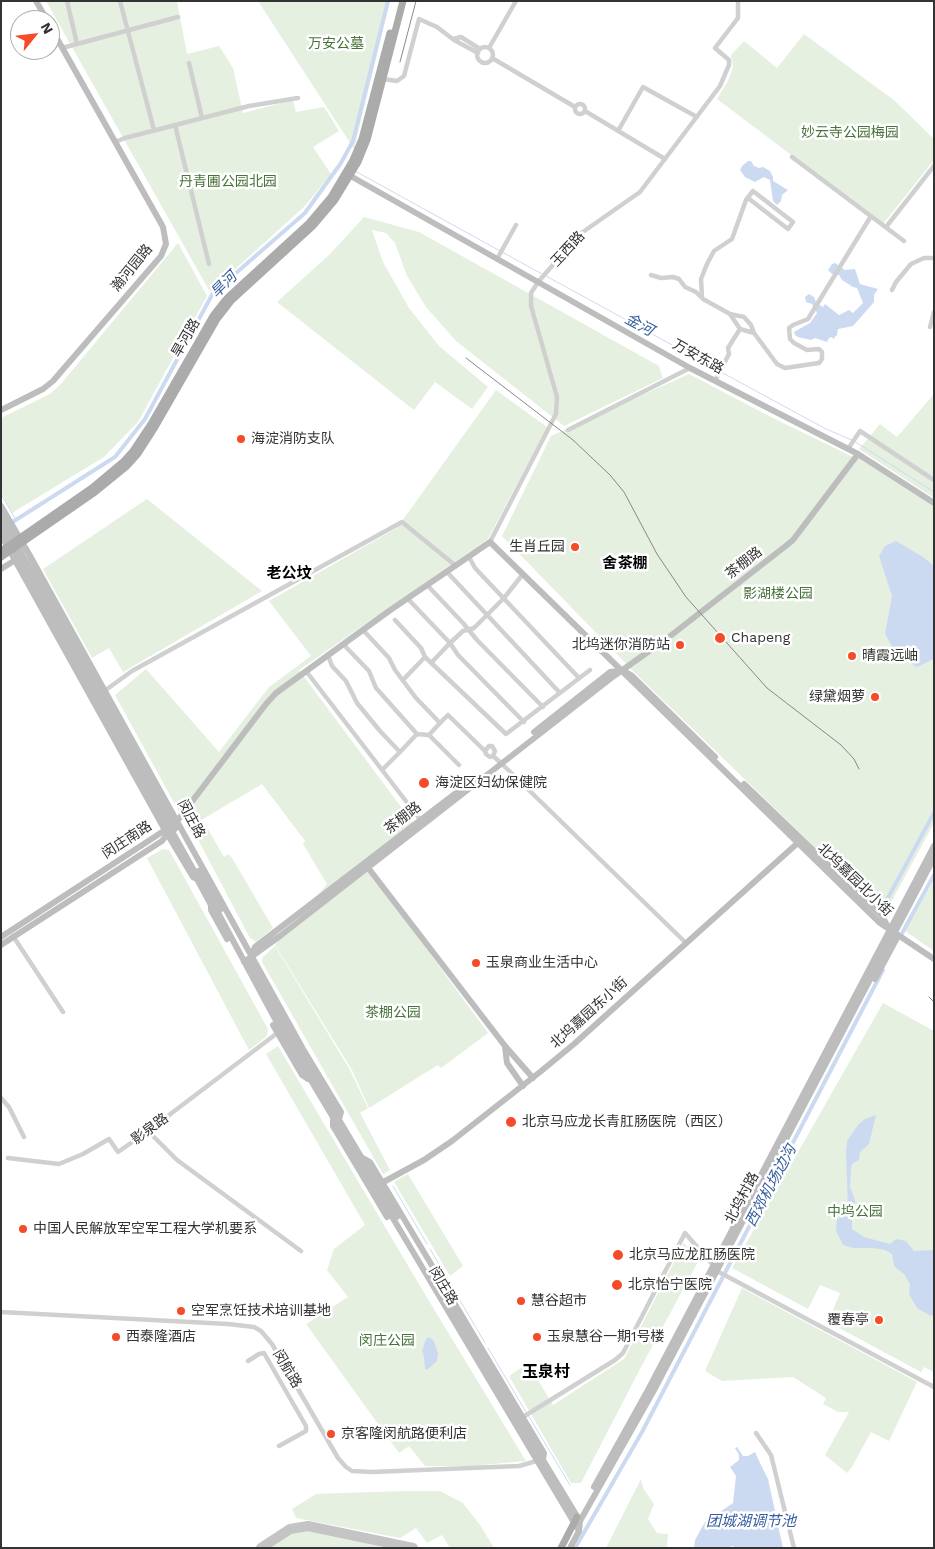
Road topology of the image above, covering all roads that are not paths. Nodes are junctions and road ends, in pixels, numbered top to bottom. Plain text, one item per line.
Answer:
1 (67, 1) edge
2 (120, 1) edge
3 (398, 1) edge
4 (403, 1) edge
5 (516, 1) edge
6 (738, 1) edge
7 (178, 16) dead end
8 (127, 30) junction
9 (60, 44) edge
10 (77, 44) junction
11 (62, 48) junction
12 (489, 48) junction
13 (479, 51) junction
14 (492, 58) junction
15 (189, 63) dead end
16 (383, 79) junction
17 (298, 98) dead end
18 (697, 117) junction
19 (202, 118) junction
20 (175, 125) junction
21 (154, 130) junction
22 (618, 131) junction
23 (115, 142) junction
24 (792, 157) dead end
25 (665, 159) junction
26 (934, 166) edge
27 (351, 170) junction
28 (748, 198) junction
29 (871, 216) junction
30 (516, 225) dead end
31 (886, 228) junction
32 (904, 241) dead end
33 (500, 254) junction
34 (934, 258) edge
35 (209, 264) dead end
36 (651, 275) dead end
37 (540, 280) junction
38 (892, 290) dead end
39 (702, 298) junction
40 (934, 312) edge
41 (730, 314) junction
42 (930, 327) dead end
43 (740, 329) junction
44 (754, 333) junction
45 (690, 368) junction
46 (716, 377) junction
47 (1, 410) edge
48 (568, 430) dead end
49 (850, 446) junction
50 (858, 454) junction
51 (934, 480) edge
52 (934, 503) edge
53 (1, 506) edge
54 (4, 521) edge
55 (8, 535) edge
56 (490, 542) junction
57 (13, 546) edge
58 (1, 557) edge
59 (469, 557) junction
60 (17, 559) junction
61 (456, 566) junction
62 (1, 569) edge
63 (447, 572) junction
64 (523, 574) junction
65 (427, 586) junction
66 (504, 598) junction
67 (408, 599) junction
68 (58, 605) junction
69 (487, 615) junction
70 (58, 616) junction
71 (395, 620) dead end
72 (363, 630) junction
73 (468, 630) junction
74 (450, 643) junction
75 (343, 644) junction
76 (328, 655) junction
77 (426, 657) junction
78 (432, 662) junction
79 (590, 670) dead end
80 (622, 670) junction
81 (306, 671) junction
82 (579, 678) junction
83 (403, 680) junction
84 (103, 692) junction
85 (560, 692) junction
86 (543, 707) junction
87 (524, 722) junction
88 (440, 723) junction
89 (417, 734) junction
90 (429, 735) junction
91 (485, 751) junction
92 (400, 752) junction
93 (497, 760) junction
94 (459, 765) dead end
95 (382, 770) junction
96 (422, 822) junction
97 (171, 829) junction
98 (800, 841) junction
99 (934, 846) edge
100 (934, 858) edge
101 (366, 865) junction
102 (211, 907) junction
103 (893, 933) junction
104 (12, 934) junction
105 (1, 937) edge
106 (686, 943) junction
107 (1, 945) edge
108 (247, 959) junction
109 (934, 959) edge
110 (863, 993) junction
111 (63, 1012) dead end
112 (279, 1031) junction
113 (505, 1046) junction
114 (533, 1078) junction
115 (523, 1086) junction
116 (1, 1098) edge
117 (336, 1119) junction
118 (148, 1131) junction
119 (24, 1137) dead end
120 (8, 1158) dead end
121 (380, 1184) junction
122 (301, 1251) dead end
123 (718, 1270) junction
124 (438, 1290) junction
125 (1, 1312) edge
126 (248, 1361) dead end
127 (934, 1386) edge
128 (526, 1415) junction
129 (756, 1433) dead end
130 (279, 1446) dead end
131 (540, 1460) junction
132 (577, 1524) junction
133 (561, 1548) edge
134 (565, 1548) edge
135 (570, 1548) edge
136 (794, 1548) edge

1 - 10 street
2 - 8 street
3 - 27 main road, 旱河路
4 - 16 main road, 旱河路
5 - 12 street
6 - 18 street, 玉西路
7 - 8 street
8 - 10 street
8 - 21 street
9 - 11 street, 瀚河园路
10 - 11 street
11 - 23 street, 瀚河园路
12 - 13 street
12 - 14 street
13 - 14 street
13 - 16 street
14 - 22 street
15 - 19 street
16 - 27 main road, 旱河路
17 - 19 street
18 - 22 street
18 - 25 street, 玉西路
19 - 20 street
20 - 21 street
20 - 35 street
21 - 23 street
22 - 25 street
23 - 47 street, 瀚河园路
24 - 29 street
25 - 37 street, 玉西路
26 - 31 street
27 - 33 street, 万安东路
27 - 57 main road, 旱河路
28 - 28 street
28 - 39 street
29 - 31 street
29 - 44 street
30 - 33 street
31 - 32 street
33 - 37 street, 万安东路
34 - 38 street
36 - 39 street
37 - 45 street, 万安东路
37 - 56 street, 玉西路
39 - 41 street
40 - 42 street
41 - 43 street
41 - 44 street
43 - 44 street
43 - 46 street
45 - 46 street, 万安东路
45 - 48 street
46 - 49 street, 万安东路
49 - 50 street, 万安东路
49 - 51 street
50 - 52 street, 万安东路
50 - 80 street, 茶棚路
53 - 54 street
54 - 55 street, 闵庄路
55 - 57 street, 闵庄路
56 - 59 street
56 - 64 street, 北坞嘉园北小街
57 - 58 main road, 旱河路
57 - 60 street
57 - 68 street, 闵庄路
57 - 70 street, 闵庄路
59 - 61 street
59 - 66 street
60 - 62 street
60 - 97 street, 闵庄路
61 - 63 street
61 - 84 street
63 - 65 street
63 - 69 street
64 - 66 street
64 - 80 street, 北坞嘉园北小街
65 - 67 street
65 - 73 street
66 - 69 street
66 - 82 street
67 - 72 street
67 - 74 street
68 - 70 street
68 - 84 street, 闵庄路
69 - 73 street
69 - 85 street
70 - 84 street, 闵庄路
71 - 77 street
72 - 75 street
72 - 83 street
73 - 74 street
73 - 86 street
74 - 78 street
74 - 87 street
75 - 76 street
75 - 89 street
76 - 81 street
76 - 92 street
77 - 78 street
77 - 83 street
78 - 87 street
79 - 82 street
80 - 93 street, 茶棚路
80 - 98 street, 北坞嘉园北小街
81 - 95 street
81 - 97 street
82 - 85 street
83 - 88 street
84 - 97 street, 闵庄路
85 - 86 street
86 - 87 street
88 - 90 street
88 - 91 street
89 - 90 street
89 - 92 street
90 - 94 street
91 - 93 street
91 - 93 street
92 - 95 street
93 - 96 street, 茶棚路
93 - 106 street
95 - 96 street
96 - 101 street, 茶棚路
97 - 102 street, 闵庄路
97 - 104 street, 闵庄南路
97 - 108 street, 闵庄路
98 - 103 street, 北坞嘉园北小街
98 - 106 street, 北坞嘉园东小街
99 - 103 street, 北坞村路
100 - 103 street, 北坞村路
101 - 108 street, 茶棚路
101 - 113 street
102 - 108 street, 闵庄路
102 - 112 street, 闵庄路
103 - 109 street
103 - 110 street, 北坞村路
103 - 110 street, 北坞村路
103 - 123 street, 北坞村路
104 - 105 street, 闵庄南路
104 - 107 street, 闵庄南路
104 - 111 street
106 - 114 street, 北坞嘉园东小街
108 - 112 street, 闵庄路
108 - 117 street, 闵庄路
110 - 123 street, 北坞村路
112 - 117 street, 闵庄路
112 - 118 street, 影泉路
113 - 114 street
113 - 115 street
114 - 115 street, 北坞嘉园东小街
115 - 121 street, 北坞嘉园东小街
116 - 119 street
117 - 121 street, 闵庄路
117 - 124 street, 闵庄路
118 - 120 street, 影泉路
118 - 122 street
121 - 124 street, 闵庄路
123 - 127 street
123 - 128 street
123 - 132 street, 北坞村路
124 - 128 street, 闵庄路
124 - 131 street, 闵庄路
125 - 131 street, 闵航路
126 - 130 street
128 - 131 street, 闵庄路
129 - 136 street
131 - 132 street, 闵庄路
132 - 133 main road
132 - 134 main road
132 - 135 street, 北坞村路

